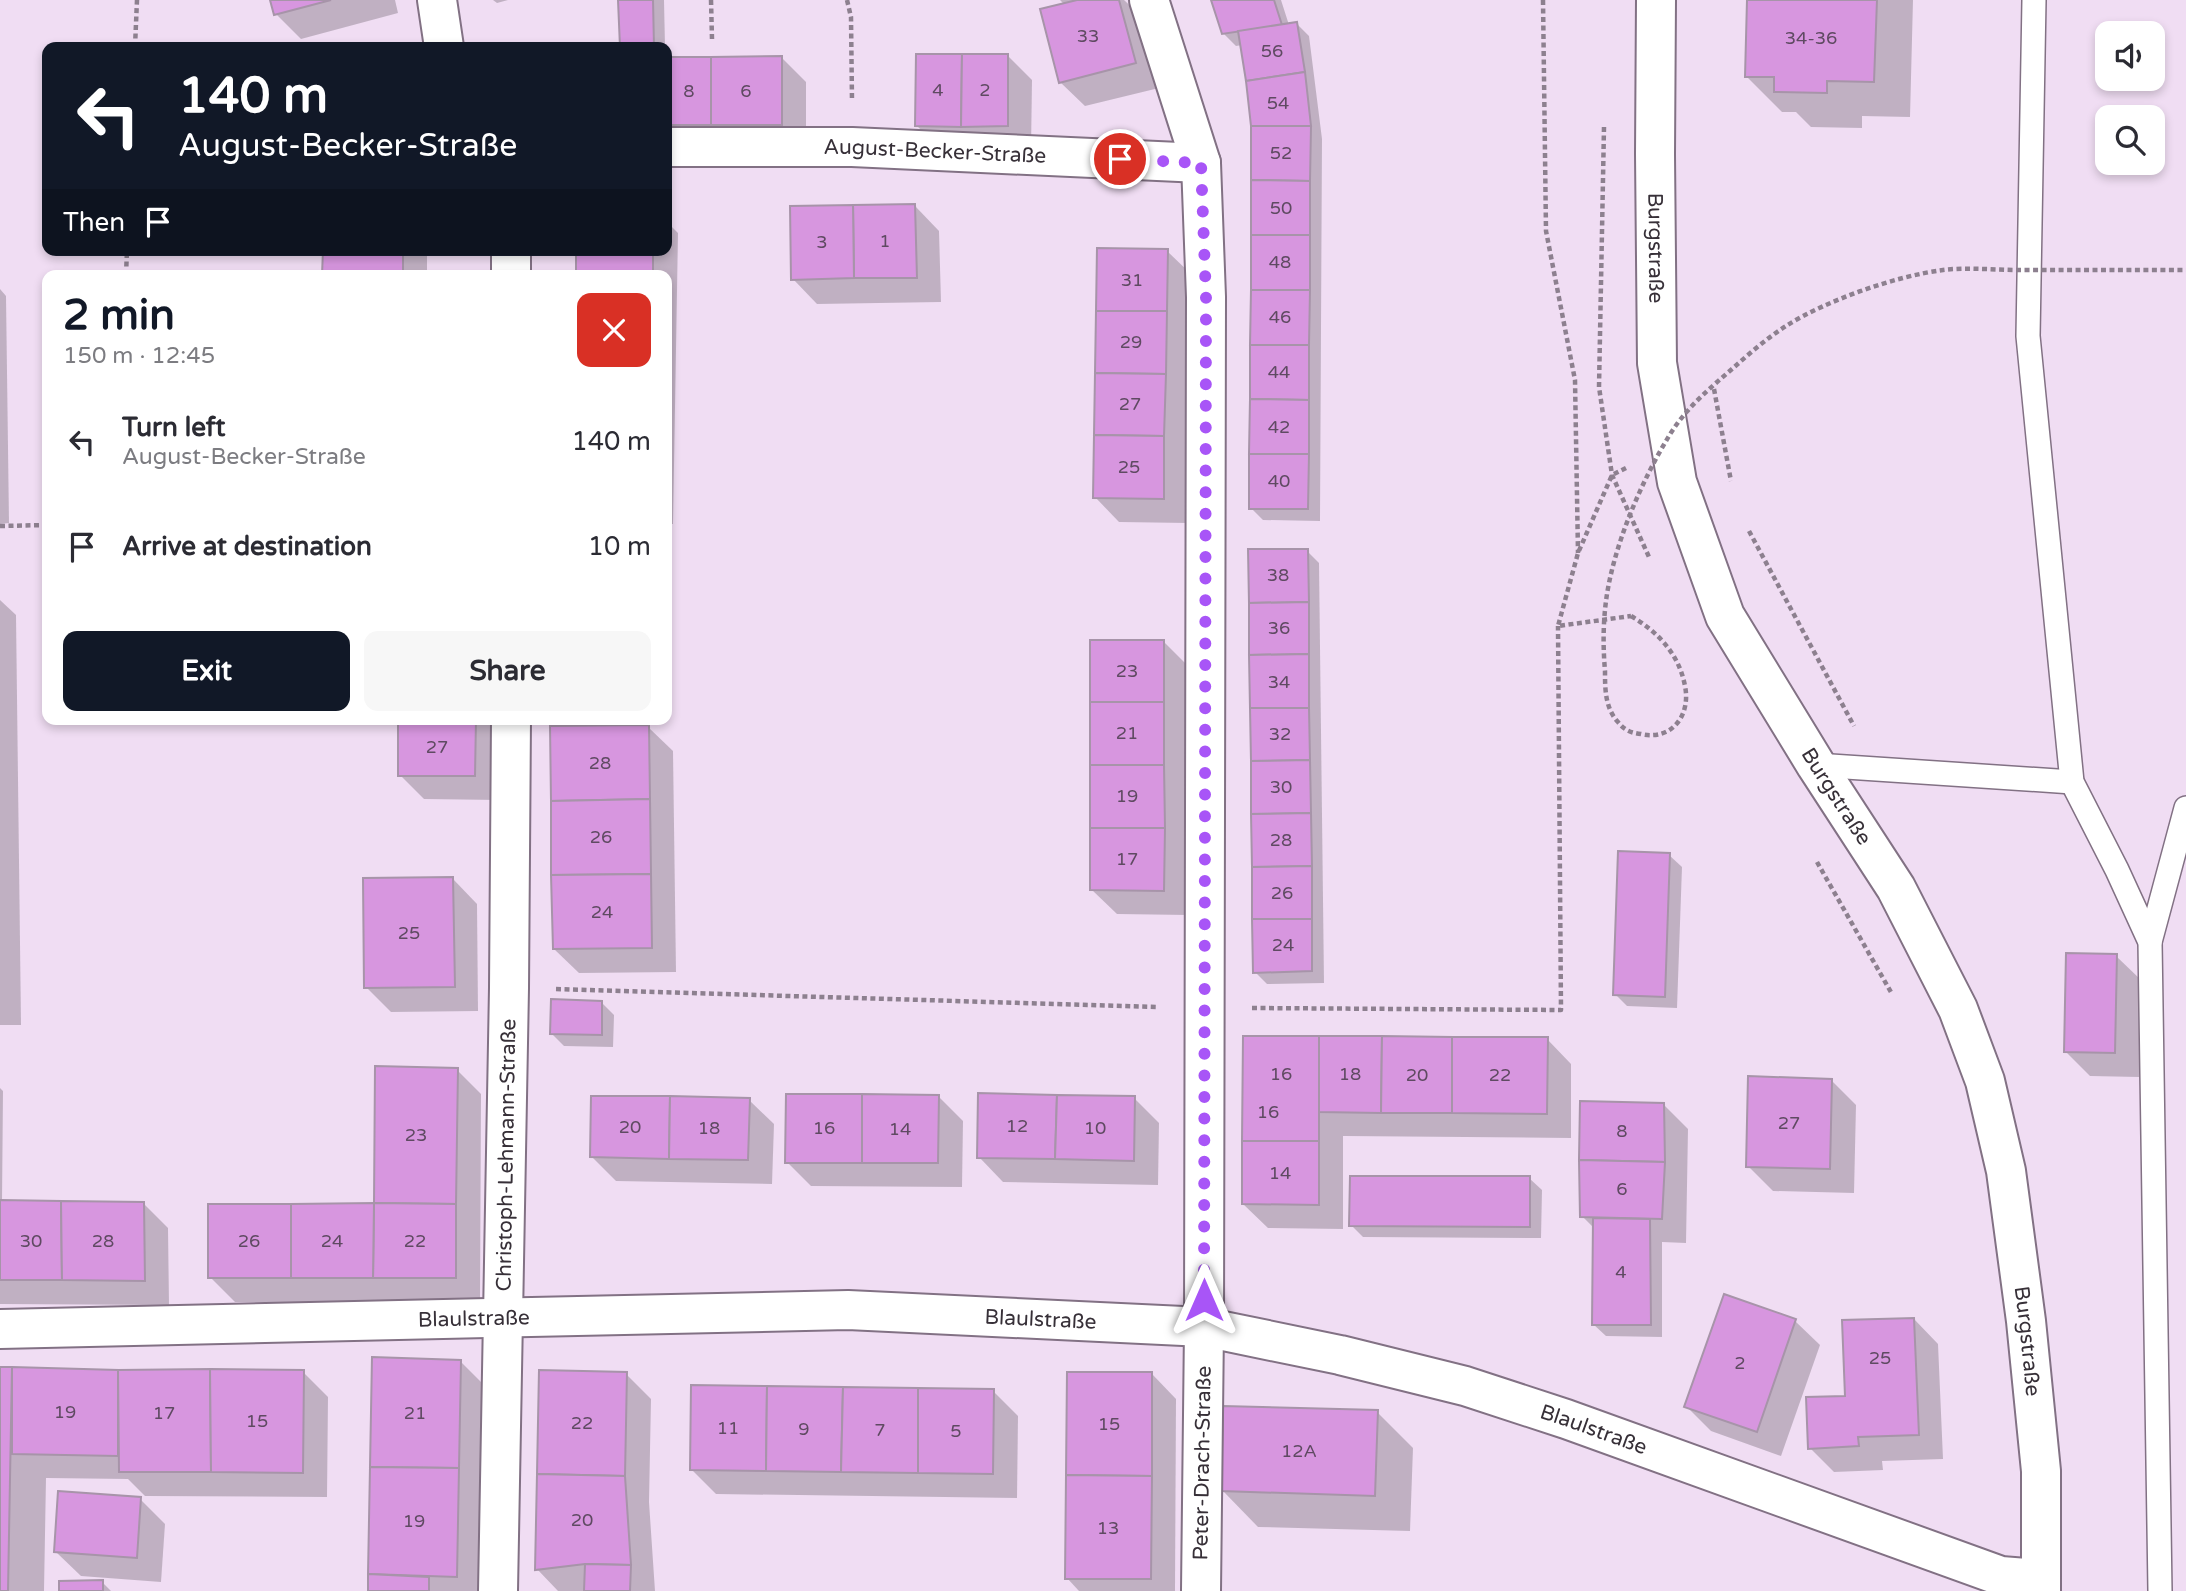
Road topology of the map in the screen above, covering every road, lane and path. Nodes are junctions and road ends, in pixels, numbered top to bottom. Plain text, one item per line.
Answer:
1 (137, 0) edge
2 (437, 0) edge
3 (711, 0) edge
4 (847, 0) edge
5 (1149, 0) edge
6 (1543, 0) edge
7 (1656, 0) edge
8 (2034, 0) edge
9 (712, 39) dead end
10 (135, 42) edge
11 (443, 42) edge
12 (672, 147) edge
13 (852, 147) junction
14 (1201, 163) junction
15 (2186, 270) edge
16 (1612, 475) dead end
17 (42, 525) edge
18 (0, 526) edge
19 (1578, 553) junction
20 (1558, 626) junction
21 (510, 725) edge
22 (1816, 765) junction
23 (2073, 782) junction
24 (2186, 808) edge
25 (2150, 942) junction
26 (509, 988) junction
27 (1204, 1008) junction
28 (504, 1319) junction
29 (1204, 1327) junction
30 (0, 1329) edge
31 (2041, 1585) edge
32 (498, 1591) edge
33 (1201, 1591) edge
34 (2160, 1591) edge

1 - 10 path
2 - 11 street
3 - 9 path
4 - 13 path
5 - 14 street, Peter-Drach-Straße
6 - 19 path
7 - 22 street, Burgstraße
8 - 23 lane
12 - 13 street, August-Becker-Straße
13 - 14 street, August-Becker-Straße
14 - 27 street, Peter-Drach-Straße
15 - 20 path, bridge
16 - 19 path
17 - 18 path
19 - 20 path
20 - 27 path
21 - 26 street, Christoph-Lehmann-Straße
22 - 23 lane
22 - 31 street, Burgstraße
23 - 25 lane
24 - 25 lane
25 - 34 lane
26 - 27 path
26 - 28 street, Christoph-Lehmann-Straße
27 - 29 street, Peter-Drach-Straße
28 - 29 street, Blaulstraße
28 - 30 street, Blaulstraße
28 - 32 street, Christoph-Lehmann-Straße
29 - 31 street, Blaulstraße
29 - 33 street, Peter-Drach-Straße

